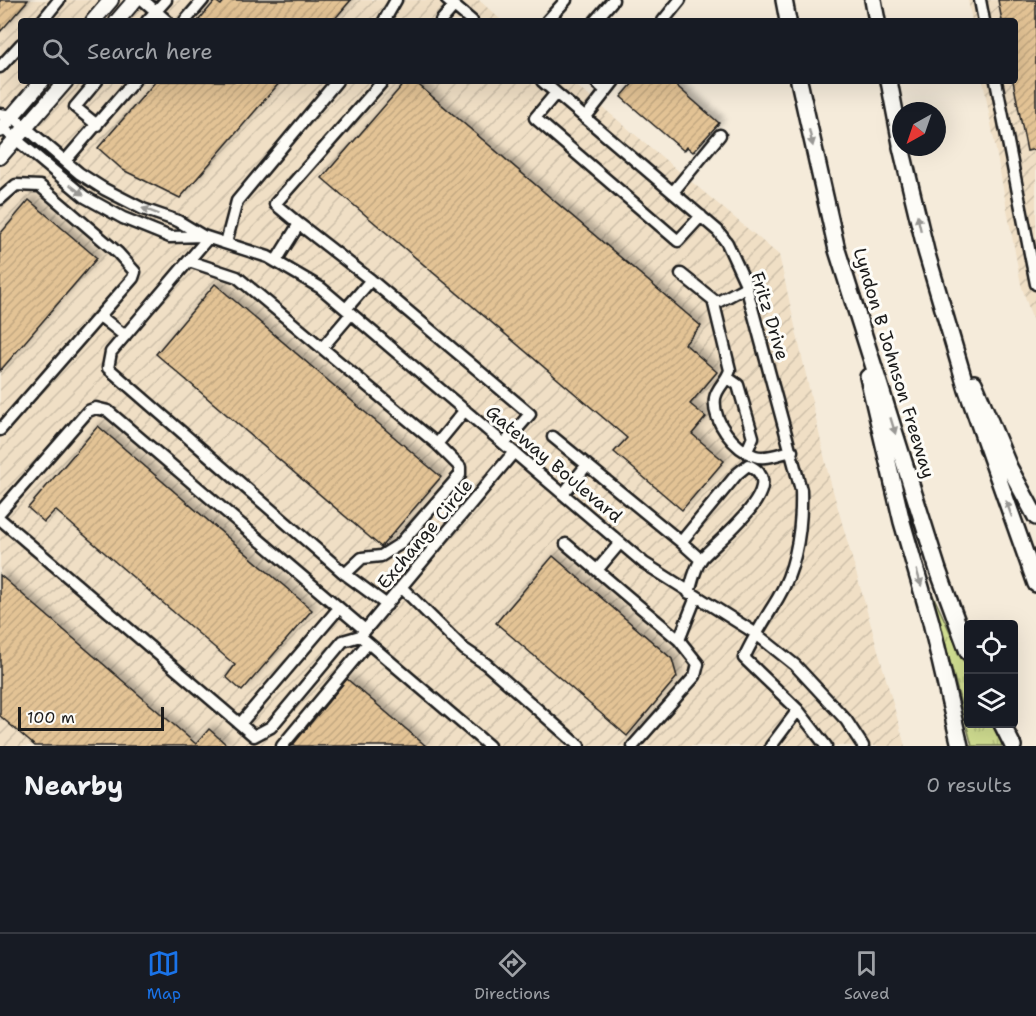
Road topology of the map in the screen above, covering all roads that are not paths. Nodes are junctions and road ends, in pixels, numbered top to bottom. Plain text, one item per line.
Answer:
1 (59, 0) edge
2 (111, 0) edge
3 (135, 0) edge
4 (143, 0) edge
5 (165, 0) edge
6 (203, 0) edge
7 (396, 0) edge
8 (566, 0) edge
9 (613, 0) edge
10 (680, 0) edge
11 (784, 0) edge
12 (873, 0) edge
13 (980, 0) edge
14 (450, 3) edge
15 (156, 11) junction
16 (44, 18) edge
17 (96, 18) edge
18 (120, 18) edge
19 (150, 18) edge
20 (164, 18) edge
21 (188, 18) edge
22 (386, 18) edge
23 (442, 18) edge
24 (468, 18) edge
25 (550, 18) edge
26 (598, 18) edge
27 (665, 18) edge
28 (787, 18) edge
29 (876, 18) edge
30 (983, 18) edge
31 (18, 47) edge
32 (0, 67) edge
33 (39, 84) edge
34 (63, 84) edge
35 (94, 84) edge
36 (131, 84) edge
37 (334, 84) edge
38 (380, 84) edge
39 (546, 84) edge
40 (598, 84) edge
41 (612, 84) edge
42 (800, 84) edge
43 (890, 84) edge
44 (997, 84) edge
45 (606, 91) junction
46 (556, 93) junction
47 (893, 102) edge
48 (585, 118) junction
49 (3, 123) edge
50 (96, 125) junction
51 (26, 127) junction
52 (720, 135) dead end
53 (15, 140) junction
54 (903, 156) edge
55 (0, 157) edge
56 (65, 162) junction
57 (53, 172) junction
58 (40, 186) junction
59 (673, 192) junction
60 (0, 199) edge
61 (701, 216) junction
62 (299, 224) junction
63 (206, 237) junction
64 (226, 243) junction
65 (837, 250) junction
66 (926, 251) junction
67 (189, 261) junction
68 (276, 261) junction
69 (1033, 261) edge
70 (681, 274) dead end
71 (371, 280) junction
72 (1036, 284) edge
73 (746, 287) junction
74 (716, 302) junction
75 (349, 312) junction
76 (100, 316) junction
77 (125, 336) junction
78 (322, 348) junction
79 (728, 378) junction
80 (465, 411) junction
81 (0, 430) edge
82 (553, 437) dead end
83 (437, 444) junction
84 (504, 444) junction
85 (792, 451) junction
86 (514, 452) junction
87 (747, 452) junction
88 (759, 457) junction
89 (587, 465) junction
90 (754, 468) junction
91 (563, 494) junction
92 (0, 512) edge
93 (1036, 517) edge
94 (0, 519) edge
95 (681, 542) junction
96 (620, 543) junction
97 (566, 544) dead end
98 (700, 560) junction
99 (598, 569) junction
100 (345, 574) junction
101 (1036, 584) edge
102 (401, 587) junction
103 (692, 595) junction
104 (387, 605) junction
105 (339, 608) junction
106 (755, 633) junction
107 (365, 637) junction
108 (964, 639) edge
109 (679, 640) junction
110 (798, 710) junction
111 (240, 724) junction
112 (1004, 728) edge
113 (254, 736) junction
114 (245, 746) edge
115 (282, 746) edge
116 (489, 746) edge
117 (579, 746) edge
118 (633, 746) edge
119 (771, 746) edge
120 (826, 746) edge
121 (863, 746) edge
122 (960, 746) edge
123 (1013, 746) edge

1 - 16 street
2 - 17 main road
3 - 18 main road
4 - 15 street
5 - 15 street
6 - 21 street
7 - 22 street
8 - 25 street
9 - 26 street
10 - 27 street
11 - 28 highway
12 - 29 highway
13 - 30 street
14 - 23 street
14 - 24 street
15 - 19 street
15 - 20 street
31 - 32 street
33 - 49 main road
34 - 51 main road
35 - 50 street
36 - 50 street
37 - 64 street
38 - 62 street
39 - 46 street, Fritz Drive
40 - 45 street
41 - 45 street
42 -> 65 highway, Lyndon B Johnson Freeway
43 - 47 highway
44 - 69 street
45 - 48 street
46 - 48 street, Fritz Drive
46 - 61 street
48 - 59 street, Fritz Drive
49 - 51 street, Gateway Boulevard
49 - 53 street, Gateway Boulevard
50 - 56 street
51 - 53 main road
51 - 56 street, Gateway Boulevard
52 - 59 street
53 - 55 main road
53 - 57 street, Gateway Boulevard
66 -> 54 highway
63 -> 56 street, Gateway Boulevard
57 - 58 street
57 -> 63 street, Gateway Boulevard
58 - 60 street
58 - 76 street
59 - 61 street, Fritz Drive
61 - 73 street, Fritz Drive
62 - 68 street
62 - 71 street
63 - 64 street, Gateway Boulevard
63 - 67 street
64 - 68 street, Gateway Boulevard
65 -> 108 highway, Lyndon B Johnson Freeway
65 -> 122 highway
66 - 93 highway
101 -> 66 highway
67 - 77 street
67 - 78 street
68 - 75 street, Gateway Boulevard
69 - 72 street
70 - 74 street
71 - 75 street
71 - 84 street
73 - 74 street
73 - 85 street, Fritz Drive
74 - 79 street
75 - 78 street
75 - 80 street, Gateway Boulevard
76 - 77 street
76 - 81 street
77 - 100 street
78 - 83 street
79 - 87 street
79 - 87 street
80 - 83 street
80 - 84 street, Gateway Boulevard
82 - 89 street
83 - 100 street
84 - 86 street, Gateway Boulevard
85 - 88 street
85 - 106 street, Fritz Drive
86 - 91 street, Gateway Boulevard
86 - 102 street, Exchange Circle
87 - 88 street
88 - 90 street
89 - 91 street
89 - 95 street
90 - 95 street
90 - 98 street
91 - 96 street, Gateway Boulevard
92 - 105 street
94 - 111 street
95 - 98 street
96 - 99 street
96 - 103 street, Gateway Boulevard
97 - 99 street
98 - 103 street
99 - 109 street
100 - 104 street
102 - 104 street, Exchange Circle
102 - 117 street
103 - 106 street, Gateway Boulevard
103 - 109 street
104 - 107 street, Exchange Circle
105 - 107 street
105 - 111 street
106 - 110 street, Fritz Drive
106 - 121 street, Gateway Boulevard
107 - 113 street
107 - 115 street, Exchange Circle
107 - 116 street
109 - 118 street
110 - 119 street
110 - 120 street
111 - 113 street
112 - 123 highway
113 - 114 street

